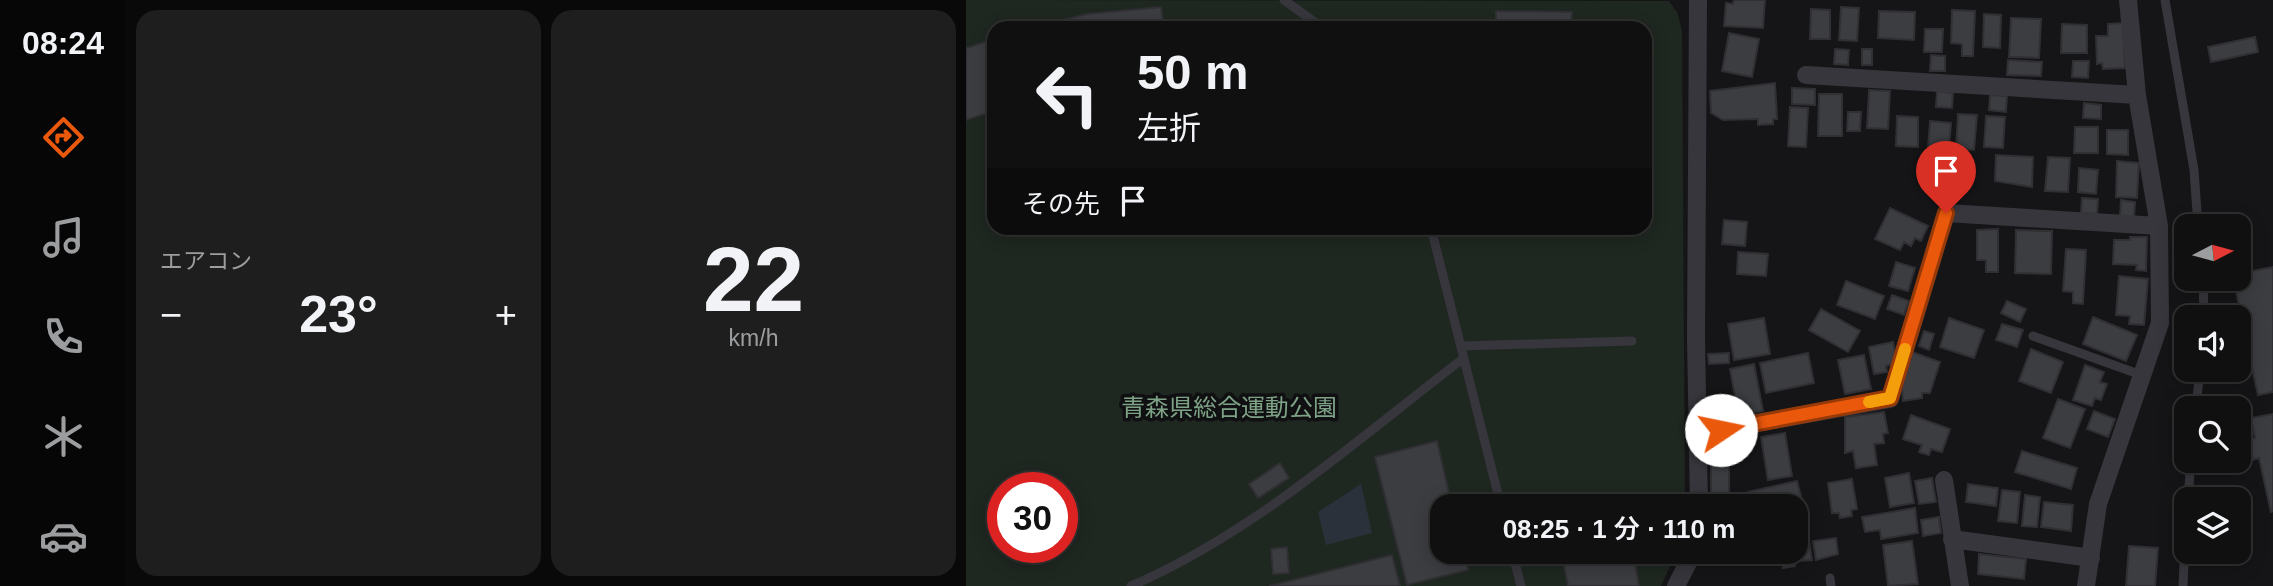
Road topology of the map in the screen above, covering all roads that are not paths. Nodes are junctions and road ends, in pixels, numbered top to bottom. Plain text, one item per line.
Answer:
1 (1284, 0) edge
2 (1698, 0) edge
3 (2128, 0) edge
4 (2165, 0) edge
5 (1312, 21) edge
6 (1806, 75) dead end
7 (2137, 95) junction
8 (2197, 214) edge
9 (2160, 226) junction
10 (1433, 235) edge
11 (2034, 336) dead end
12 (1632, 341) dead end
13 (1461, 346) junction
14 (1464, 358) junction
15 (2144, 376) junction
16 (1697, 435) junction
17 (1944, 480) dead end
18 (1498, 494) edge
19 (1699, 494) edge
20 (1952, 539) junction
21 (2091, 558) junction
22 (1515, 564) edge
23 (1687, 564) edge
24 (2184, 564) edge
25 (1131, 586) edge
26 (1521, 586) edge
27 (1676, 586) edge
28 (1960, 586) edge
29 (2086, 586) edge
30 (2183, 586) edge

1 - 5 lane
2 - 16 street
3 - 7 street
4 - 8 lane
6 - 7 street
7 - 9 street
9 - 15 street
9 - 16 street
10 - 13 lane
11 - 15 lane
12 - 13 lane
13 - 14 lane
14 - 18 lane
14 - 25 lane
15 - 21 street
16 - 19 street
17 - 20 street
20 - 21 street
20 - 28 street
21 - 29 street
22 - 26 lane
23 - 27 street
24 - 30 lane

